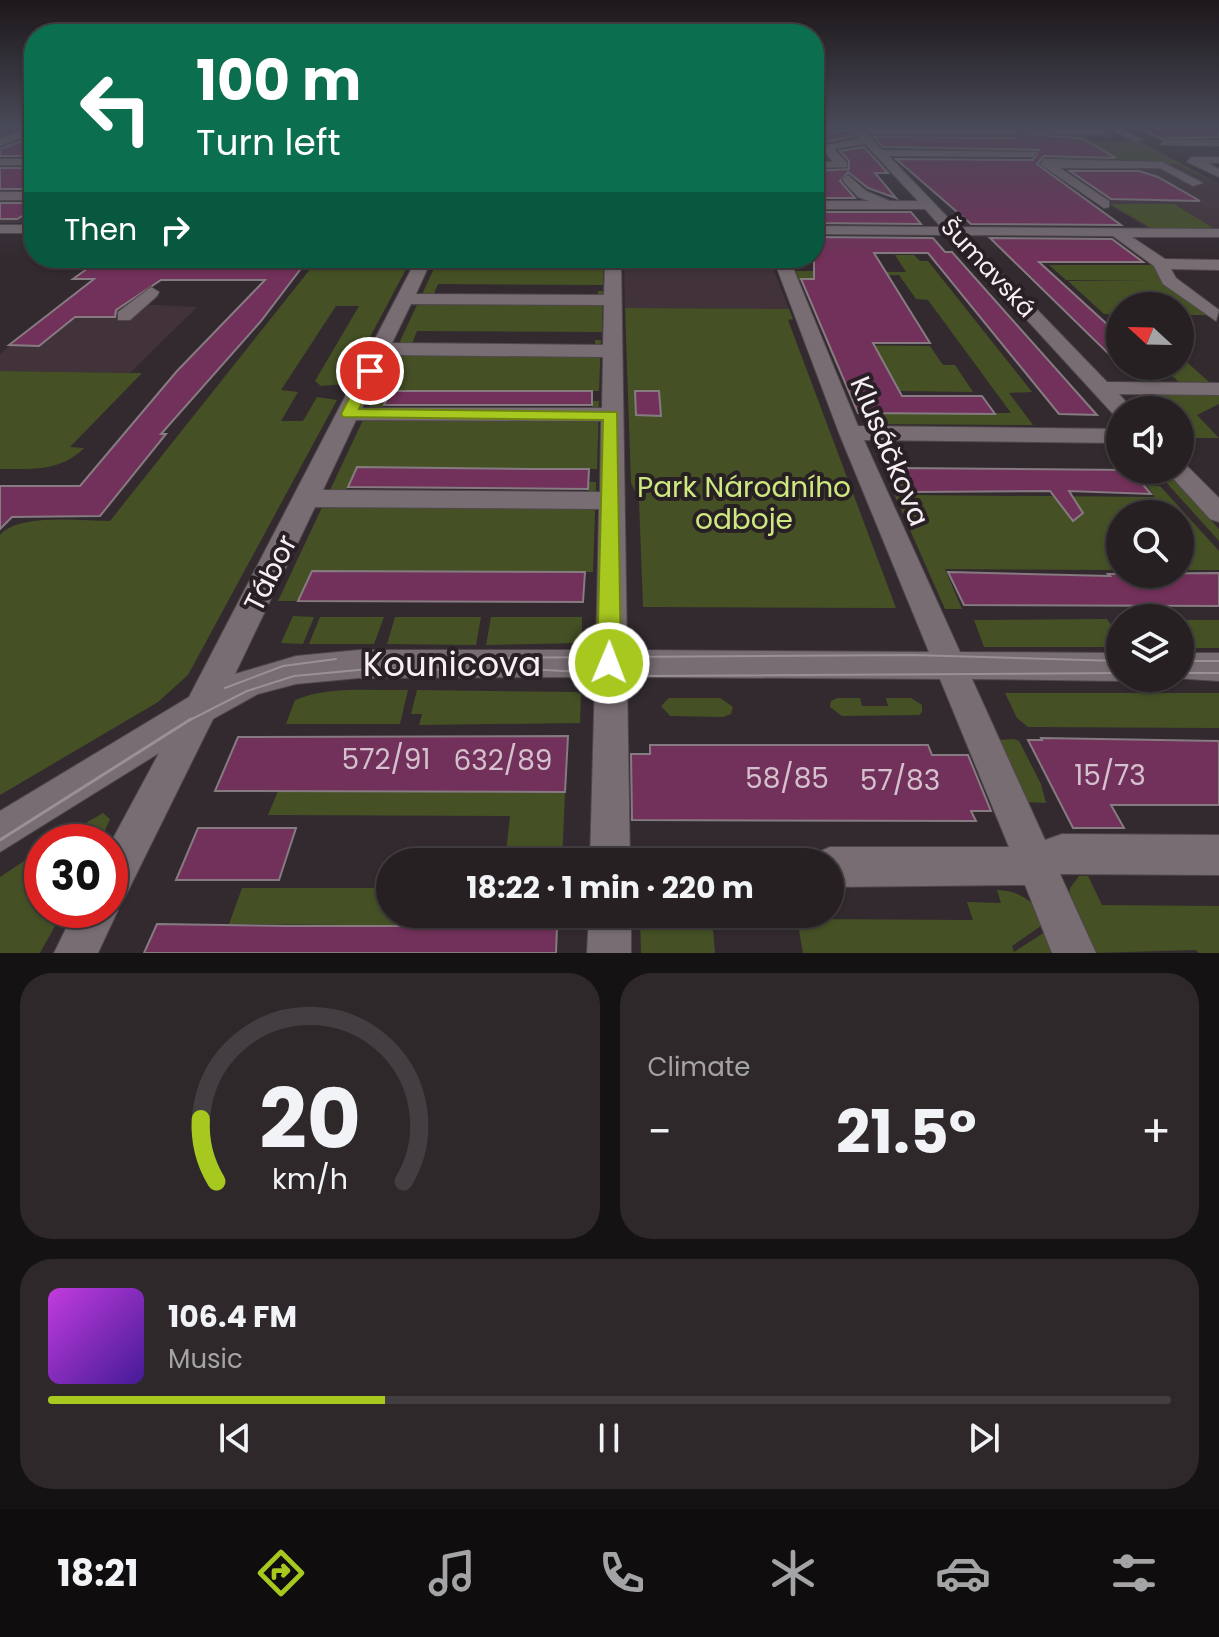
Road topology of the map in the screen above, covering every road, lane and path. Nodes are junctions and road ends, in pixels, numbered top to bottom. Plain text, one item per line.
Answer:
1 (896, 170) edge
2 (1056, 170) edge
3 (1173, 170) edge
4 (848, 179) dead end
5 (1197, 183) dead end
6 (0, 196) edge
7 (24, 196) edge
8 (1104, 204) dead end
9 (824, 205) edge
10 (894, 205) junction
11 (929, 205) junction
12 (824, 230) edge
13 (954, 232) junction
14 (1117, 233) junction
15 (1219, 233) edge
16 (1161, 264) junction
17 (1219, 265) edge
18 (420, 268) edge
19 (613, 268) edge
20 (785, 268) edge
21 (151, 292) dead end
22 (405, 299) junction
23 (613, 300) junction
24 (124, 316) dead end
25 (1216, 316) dead end
26 (381, 349) junction
27 (612, 351) junction
28 (1101, 388) junction
29 (1219, 389) edge
30 (1109, 396) edge
31 (349, 414) junction
32 (612, 415) junction
33 (850, 433) junction
34 (1106, 436) edge
35 (1191, 484) edge
36 (307, 498) junction
37 (611, 501) junction
38 (1219, 513) edge
39 (609, 663) junction
40 (949, 666) junction
41 (1106, 667) edge
42 (1194, 667) edge
43 (1219, 667) edge
44 (203, 707) junction
45 (0, 833) edge
46 (610, 848) edge
47 (128, 851) edge
48 (1219, 855) edge
49 (1035, 861) junction
50 (844, 867) edge
51 (88, 928) edge
52 (610, 928) edge
53 (76, 953) edge
54 (609, 953) edge
55 (1074, 953) edge

1 - 11 street, Šumavská
2 - 8 street
3 - 5 street
4 - 10 street
6 - 7 street
9 - 10 street
10 - 11 street
11 - 13 street, Šumavská
12 - 13 street
13 - 14 street
13 - 28 street, Šumavská
14 - 15 street
14 - 16 street
16 - 17 street
16 - 25 street
18 - 22 street, Tábor
19 - 23 street
20 - 33 street, Klusáčkova
21 - 24 street
22 - 23 street
22 - 26 street, Tábor
23 - 27 street
26 - 27 street
26 - 31 street, Tábor
27 - 32 street
28 - 29 street
28 - 30 street, Šumavská
31 - 32 street
31 - 36 street, Tábor
32 - 37 street
33 - 34 street
33 - 40 street, Klusáčkova
35 - 38 street
36 - 37 street
36 - 44 street, Tábor
37 - 39 street
39 - 40 street, Kounicova
39 - 44 street, Kounicova
39 - 46 street
40 - 41 street, Kounicova
40 - 49 street
42 - 43 street
44 - 45 street, Kounicova
44 - 47 street, Tábor
48 - 49 street
49 - 50 street
49 - 55 street
51 - 53 street
52 - 54 street

